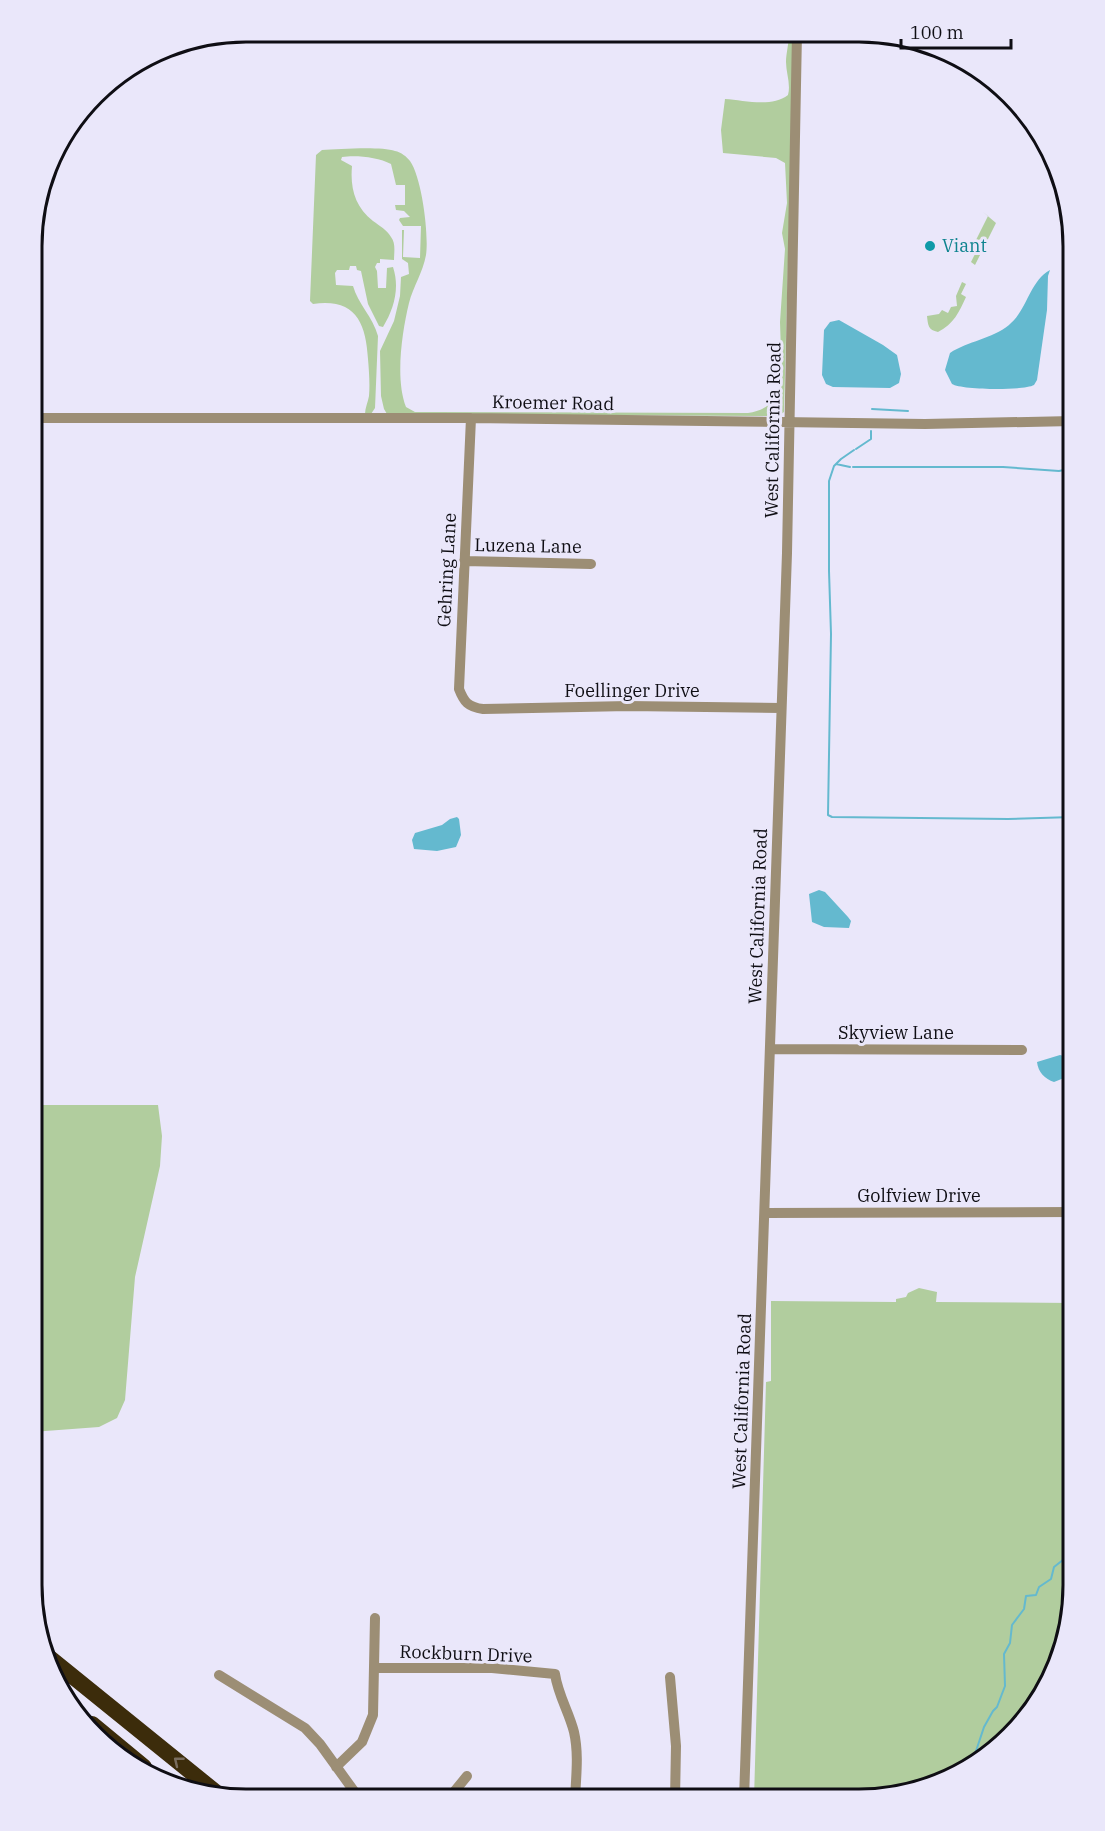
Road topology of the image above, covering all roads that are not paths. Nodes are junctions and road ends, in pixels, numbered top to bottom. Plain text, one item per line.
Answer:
1 (797, 42) edge
2 (42, 418) edge
3 (471, 418) junction
4 (1063, 421) edge
5 (789, 422) junction
6 (464, 561) junction
7 (591, 564) dead end
8 (781, 708) junction
9 (483, 709) joint
10 (770, 1049) junction
11 (1022, 1050) dead end
12 (1063, 1212) edge
13 (765, 1213) junction
14 (375, 1618) dead end
15 (59, 1665) edge
16 (375, 1668) junction
17 (219, 1675) dead end
18 (670, 1677) dead end
19 (336, 1767) junction
20 (467, 1776) dead end
21 (206, 1784) edge
22 (352, 1789) edge
23 (456, 1789) edge
24 (575, 1789) edge
25 (675, 1789) edge
26 (744, 1789) edge

1 - 5 street, West California Road
2 - 3 street, Kroemer Road
3 - 5 street, Kroemer Road
3 - 6 street, Gehring Lane
4 - 5 street, Kroemer Road
5 - 8 street, West California Road
6 - 7 street, Luzena Lane
6 - 9 street, Gehring Lane
8 - 9 street, Foellinger Drive
8 - 10 street, West California Road
10 - 11 street, Skyview Lane
10 - 13 street, West California Road
12 - 13 street, Golfview Drive
13 - 26 street, West California Road
14 - 16 street
21 -> 15 highway
16 - 19 street
16 - 24 street, Rockburn Drive
17 - 19 street
18 - 25 street
19 - 22 street
20 - 23 street

